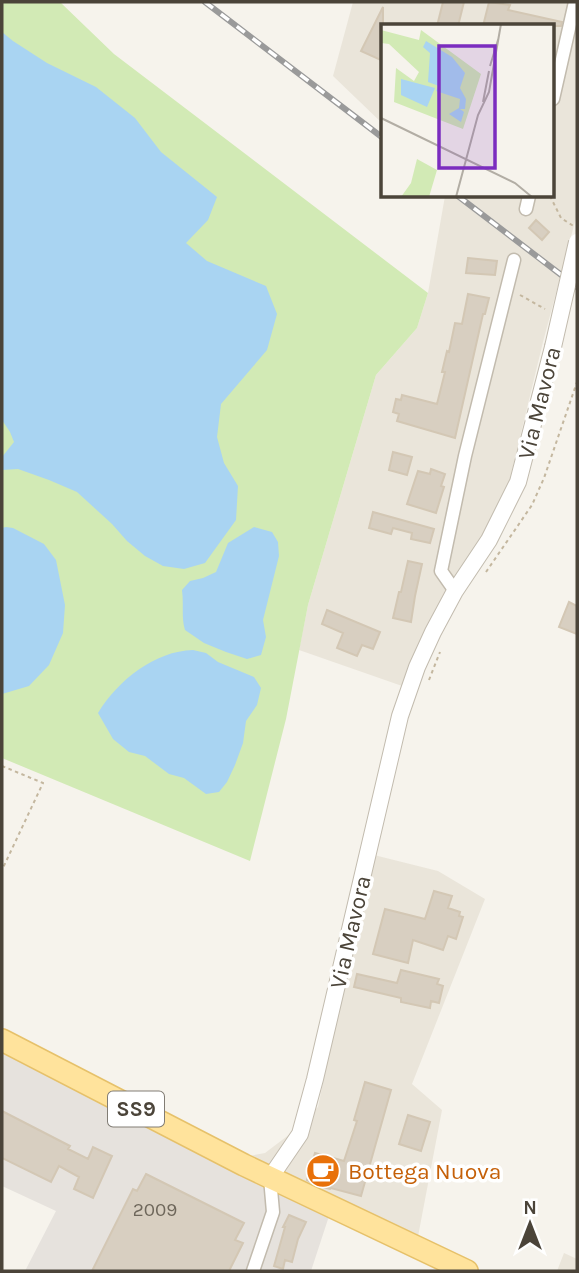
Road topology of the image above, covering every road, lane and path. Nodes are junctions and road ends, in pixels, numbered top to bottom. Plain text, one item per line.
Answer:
1 (575, 2) edge
2 (554, 95) edge
3 (529, 198) edge
4 (551, 198) edge
5 (526, 209) dead end
6 (577, 229) edge
7 (577, 242) edge
8 (514, 260) dead end
9 (506, 288) junction
10 (534, 303) dead end
11 (577, 382) edge
12 (487, 571) dead end
13 (455, 591) junction
14 (440, 652) dead end
15 (425, 687) dead end
16 (2, 766) edge
17 (2, 870) edge
18 (2, 1040) edge
19 (270, 1178) junction
20 (253, 1271) edge
21 (467, 1271) edge

1 - 2 street
3 - 5 street
4 - 6 path
7 - 13 street, Via Mavora, bridge
8 - 9 street
9 - 10 path
9 - 13 street
11 - 12 path
13 - 19 street, Via Mavora
14 - 15 path
16 - 17 path
18 - 19 main road, SS9
19 - 20 street
19 - 21 main road, SS9

